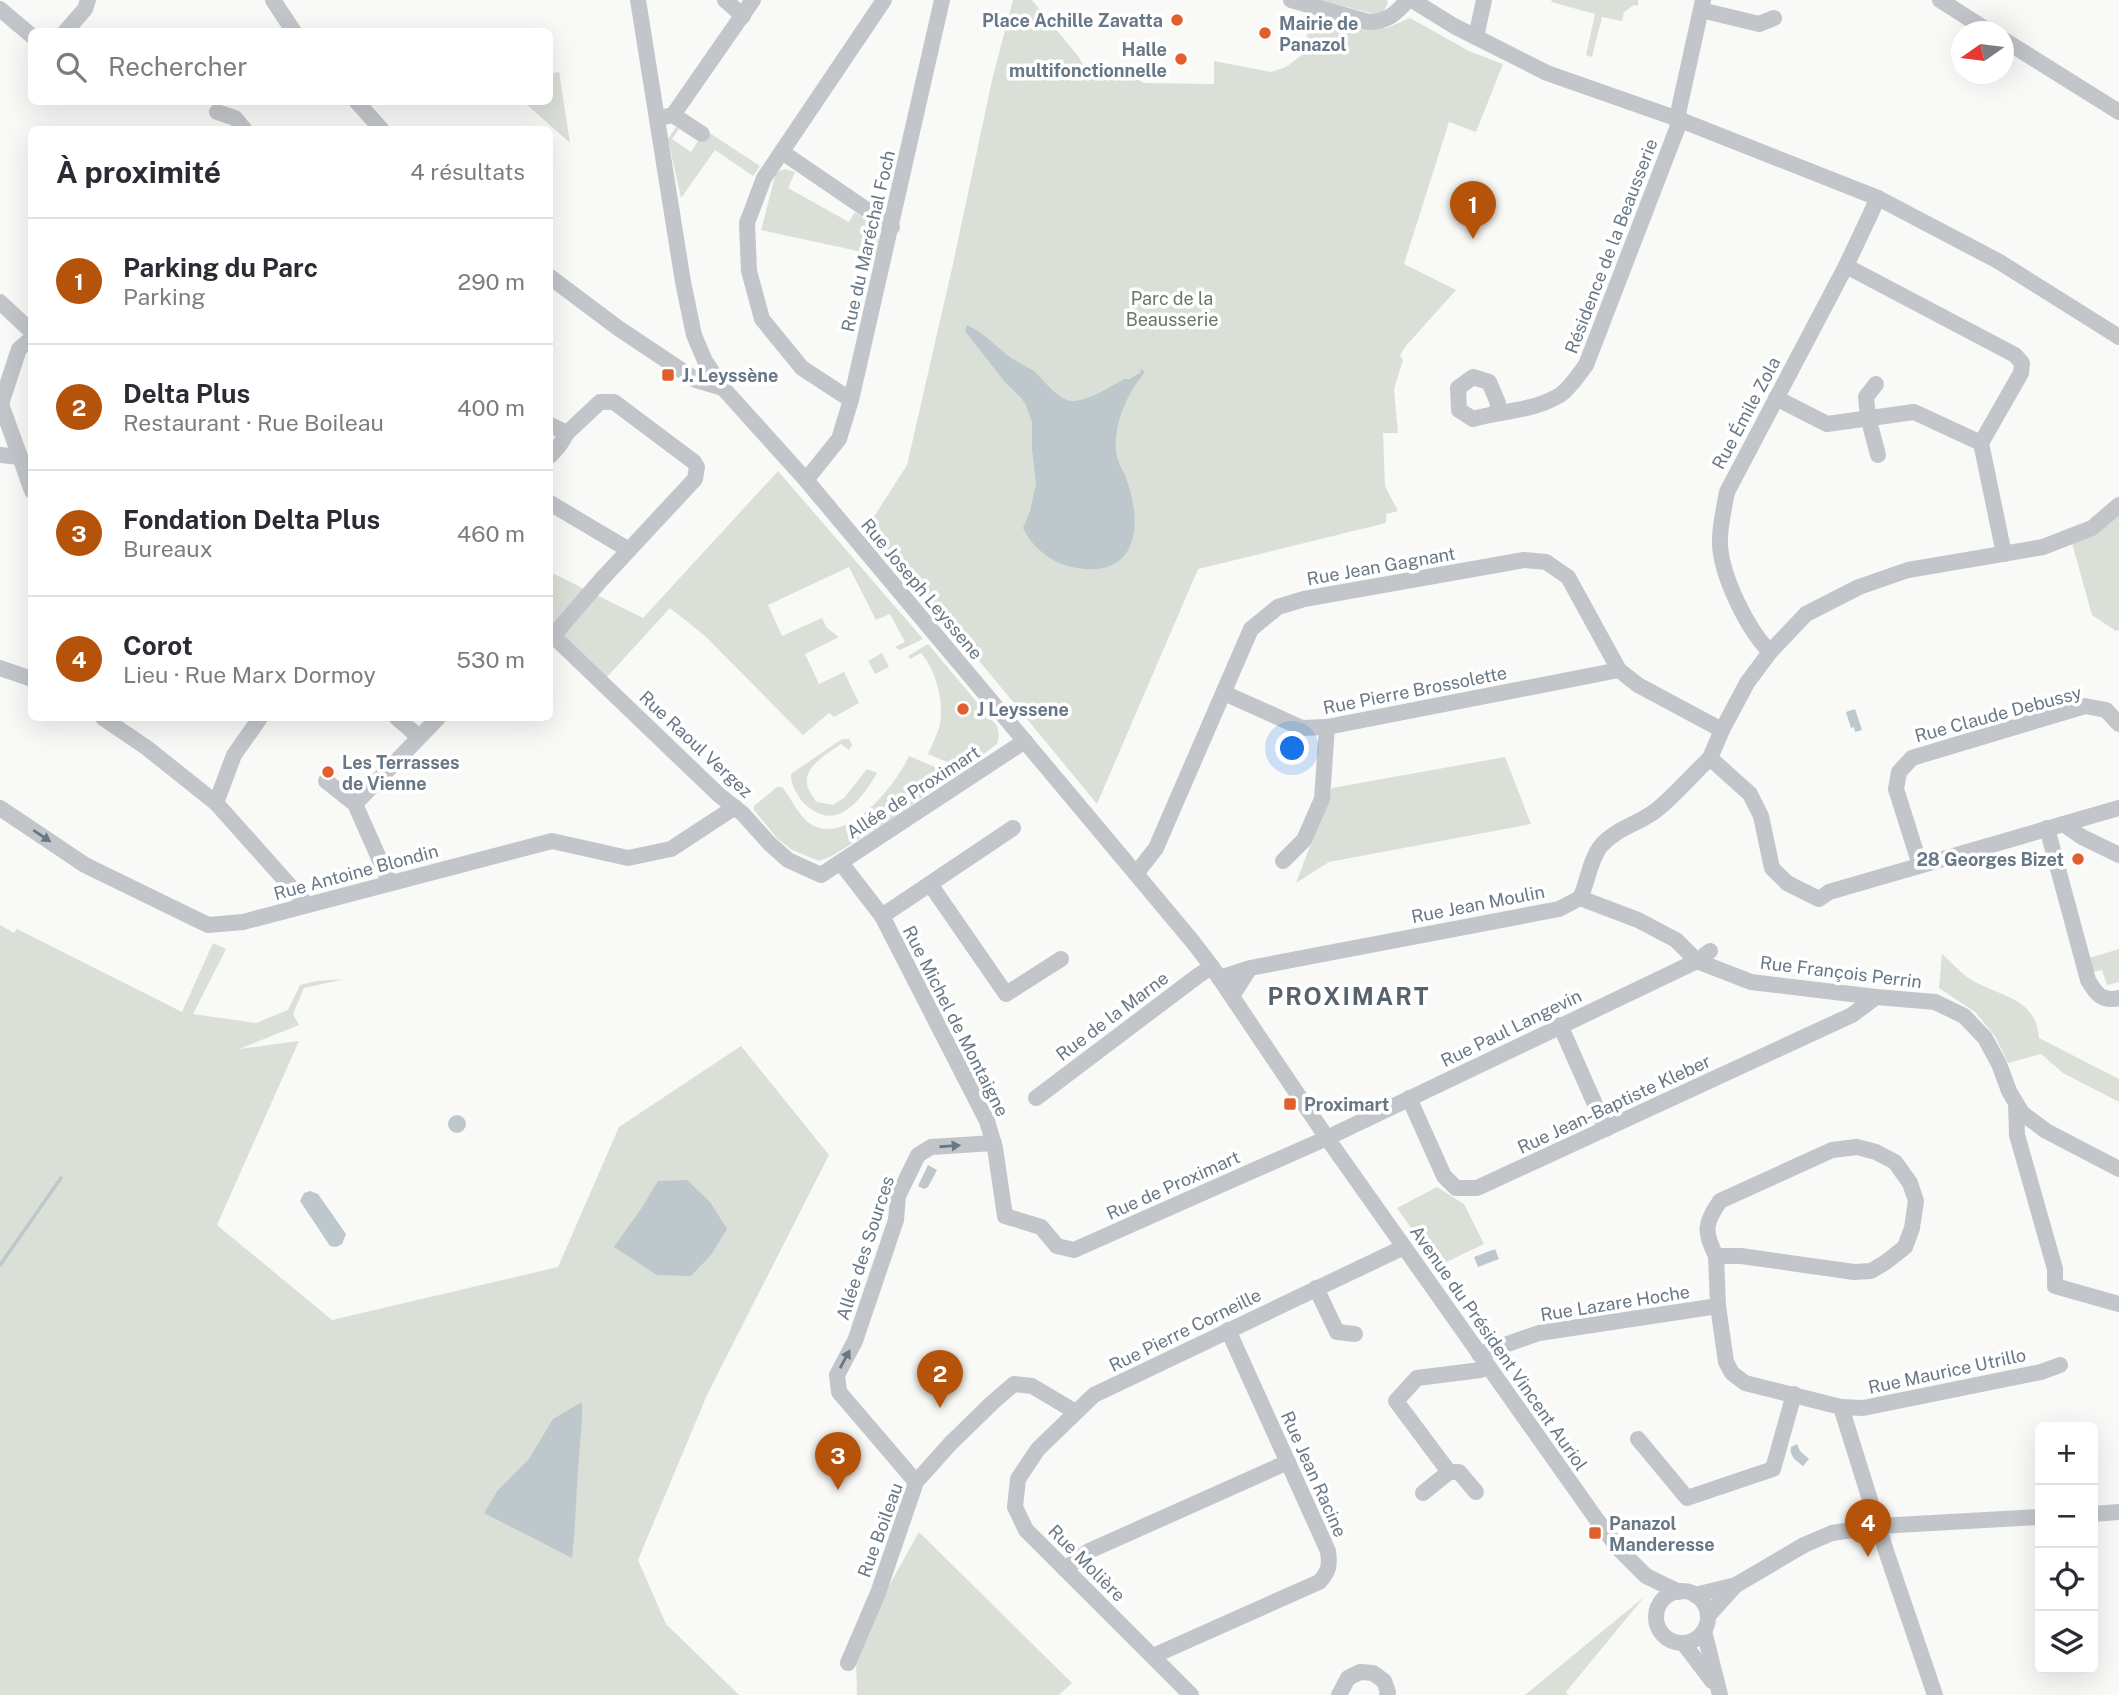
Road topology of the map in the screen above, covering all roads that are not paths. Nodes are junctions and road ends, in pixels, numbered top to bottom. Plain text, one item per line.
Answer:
1 (88, 0) edge
2 (273, 0) edge
3 (638, 0) edge
4 (725, 0) edge
5 (753, 0) edge
6 (884, 0) edge
7 (942, 0) edge
8 (1291, 0) edge
9 (1410, 0) edge
10 (1484, 0) edge
11 (1940, 0) edge
12 (1702, 5) edge
13 (0, 9) edge
14 (743, 16) junction
15 (1774, 19) dead end
16 (1973, 21) edge
17 (68, 28) edge
18 (291, 28) edge
19 (28, 33) edge
20 (1476, 37) junction
21 (2014, 46) edge
22 (359, 105) edge
23 (217, 112) dead end
24 (2119, 112) edge
25 (665, 117) junction
26 (1678, 119) junction
27 (242, 126) edge
28 (378, 126) edge
29 (702, 134) dead end
30 (782, 152) junction
31 (1878, 198) junction
32 (892, 227) junction
33 (1846, 266) junction
34 (553, 279) edge
35 (0, 302) edge
36 (28, 328) edge
37 (2117, 332) edge
38 (28, 341) edge
39 (705, 360) junction
40 (677, 367) junction
41 (1876, 384) dead end
42 (723, 388) junction
43 (1776, 398) junction
44 (851, 400) junction
45 (1, 405) edge
46 (1497, 412) dead end
47 (1868, 417) junction
48 (553, 426) edge
49 (567, 433) junction
50 (1981, 443) junction
51 (553, 453) edge
52 (1878, 454) dead end
53 (0, 455) edge
54 (20, 457) junction
55 (28, 480) edge
56 (806, 480) junction
57 (553, 505) edge
58 (2119, 505) edge
59 (629, 550) junction
60 (2004, 554) junction
61 (553, 632) edge
62 (553, 636) edge
63 (1770, 652) junction
64 (1619, 670) junction
65 (1, 672) edge
66 (28, 678) edge
67 (1224, 693) junction
68 (107, 721) edge
69 (258, 721) edge
70 (400, 721) edge
71 (435, 721) edge
72 (2119, 724) edge
73 (1326, 727) junction
74 (1722, 730) junction
75 (419, 737) junction
76 (1025, 741) junction
77 (1710, 758) junction
78 (326, 781) dead end
79 (216, 803) junction
80 (355, 804) junction
81 (735, 807) junction
82 (0, 808) edge
83 (2119, 808) edge
84 (2055, 826) junction
85 (1013, 828) dead end
86 (2119, 855) edge
87 (1283, 861) dead end
88 (841, 863) junction
89 (1920, 865) junction
90 (1136, 874) junction
91 (821, 875) joint
92 (390, 883) junction
93 (930, 884) junction
94 (1580, 898) junction
95 (307, 905) junction
96 (882, 916) junction
97 (1703, 956) junction
98 (1060, 959) dead end
99 (1250, 968) junction
100 (1216, 973) junction
101 (1231, 996) junction
102 (1876, 997) junction
103 (2119, 998) edge
104 (1560, 1025) junction
105 (1036, 1098) dead end
106 (1409, 1098) junction
107 (2017, 1104) junction
108 (1606, 1129) junction
109 (1327, 1138) junction
110 (994, 1143) junction
111 (2119, 1169) edge
112 (1041, 1227) joint
113 (1404, 1247) junction
114 (1716, 1256) junction
115 (1316, 1288) junction
116 (2119, 1304) edge
117 (1718, 1306) junction
118 (1228, 1331) junction
119 (1355, 1334) dead end
120 (1484, 1361) junction
121 (2060, 1365) dead end
122 (1794, 1394) junction
123 (1841, 1408) junction
124 (1074, 1411) junction
125 (1638, 1439) dead end
126 (1287, 1462) junction
127 (1449, 1472) junction
128 (916, 1482) junction
129 (1476, 1492) dead end
130 (1423, 1493) dead end
131 (2119, 1512) edge
132 (2098, 1514) edge
133 (2035, 1517) edge
134 (1879, 1526) junction
135 (1065, 1569) junction
136 (1646, 1576) junction
137 (1736, 1585) junction
138 (1687, 1593) junction
139 (1656, 1612) junction
140 (1706, 1623) junction
141 (1684, 1643) junction
142 (1153, 1656) junction
143 (848, 1663) dead end
144 (1718, 1691) edge
145 (1191, 1695) edge
146 (1339, 1695) edge
147 (1387, 1695) edge
148 (1935, 1695) edge

1 - 17 street
2 - 18 street
3 - 25 street, Rue Joseph Leyssene
4 - 14 street
5 - 14 street
6 - 30 street
7 - 32 street, Rue du Maréchal Foch
8 - 9 street
9 - 20 street
10 - 20 street
11 - 16 street
12 - 15 street
12 - 26 street, Résidence de la Beausserie
13 - 19 street
14 - 25 street
20 - 26 street
21 - 24 street
22 - 28 street
23 - 27 street
25 - 29 street
25 - 39 street, Rue Joseph Leyssene
26 - 31 street
26 - 46 street, Résidence de la Beausserie
30 - 32 street
30 - 44 street
31 - 33 street, Rue Émile Zola
31 - 37 street
32 - 44 street, Rue du Maréchal Foch
33 - 43 street, Rue Émile Zola
33 - 50 street
34 - 40 street
35 - 36 street
38 - 45 street
39 - 40 street
39 - 42 street, Rue Joseph Leyssene
40 - 42 street
41 - 47 street
42 - 56 street, Rue Joseph Leyssene
43 - 47 street
43 - 63 street, Rue Émile Zola
44 - 56 street, Rue du Maréchal Foch
45 - 54 street
47 - 50 street
47 - 52 street
48 - 49 street
49 - 51 street
49 - 59 street
50 - 60 street
53 - 54 street
54 - 55 street
56 - 76 street, Rue Joseph Leyssene
57 - 59 street
58 - 60 street
59 - 61 street
60 - 63 street
62 - 81 street, Rue Raoul Vergez
63 - 74 street
64 - 67 street, Rue Jean Gagnant
64 - 73 street, Rue Pierre Brossolette
64 - 74 street, Rue Jean Gagnant
65 - 66 street
67 - 73 street, Rue Pierre Brossolette
67 - 90 street, Rue Jean Gagnant
68 - 79 street
69 - 79 street
70 - 75 street
71 - 75 street
72 - 89 street, Rue Claude Debussy
73 - 87 street
74 - 77 street
75 - 80 street
76 - 88 street, Allée de Proximart
76 - 90 street, Rue Joseph Leyssene
77 - 89 street
77 - 94 street
78 - 80 street
79 - 95 street
80 - 92 street
81 - 91 street, Rue Raoul Vergez
81 - 92 street, Rue Antoine Blondin
82 -> 95 street, Rue Antoine Blondin
83 - 84 street
84 - 86 street
84 - 89 street
84 - 103 street
85 - 93 street
88 - 91 street, Allée de Proximart
88 - 96 street, Rue Michel de Montaigne
90 - 100 street, Rue Joseph Leyssene
92 - 95 street, Rue Antoine Blondin
93 - 96 street
93 - 98 street
94 - 97 street
94 - 99 street, Rue Jean Moulin
96 - 110 street, Rue Michel de Montaigne
97 - 102 street, Rue François Perrin
97 - 104 street, Rue Paul Langevin
99 - 100 street, Rue Jean Moulin
99 - 101 street
100 - 101 street, Rue Joseph Leyssene
100 - 105 street, Rue de la Marne
101 - 109 street, Rue Joseph Leyssene
102 - 107 street, Rue François Perrin
102 - 108 street, Rue Jean-Baptiste Kleber
104 - 106 street, Rue Paul Langevin
104 - 108 street
106 - 108 street, Rue Jean-Baptiste Kleber
106 - 109 street, Rue Paul Langevin
107 - 111 street, Rue François Perrin
107 - 116 street
109 - 112 street, Rue de Proximart
109 - 113 street, Avenue du Président Vincent Auriol
110 - 112 street, Rue Michel de Montaigne
128 -> 110 street, Allée des Sources
113 - 115 street, Rue Pierre Corneille
113 - 120 street, Avenue du Président Vincent Auriol
114 - 114 street
114 - 117 street
115 - 118 street, Rue Pierre Corneille
115 - 119 street
117 - 120 street, Rue Lazare Hoche
117 - 122 street
118 - 124 street, Rue Pierre Corneille
118 - 126 street, Rue Jean Racine
120 - 127 street, Rue Lazare Hoche
120 - 136 street, Avenue du Président Vincent Auriol
121 - 123 street, Rue Maurice Utrillo
122 - 123 street
122 - 125 street
123 - 134 street
124 - 128 street, Rue Boileau
124 - 135 street, Rue Molière
126 - 135 street
126 - 142 street, Rue Jean Racine
127 - 129 street
127 - 130 street
128 - 143 street, Rue Boileau
131 - 132 street
133 - 134 street
134 - 137 street
134 - 148 street
135 - 142 street, Rue Molière
136 - 138 street, Avenue du Président Vincent Auriol
136 - 139 street, Avenue du Président Vincent Auriol
137 - 138 street
137 - 140 street
138 - 139 street
138 - 140 street
139 - 141 street
140 - 141 street
140 - 144 street
141 - 144 street
142 - 145 street, Rue Molière
146 - 147 street

